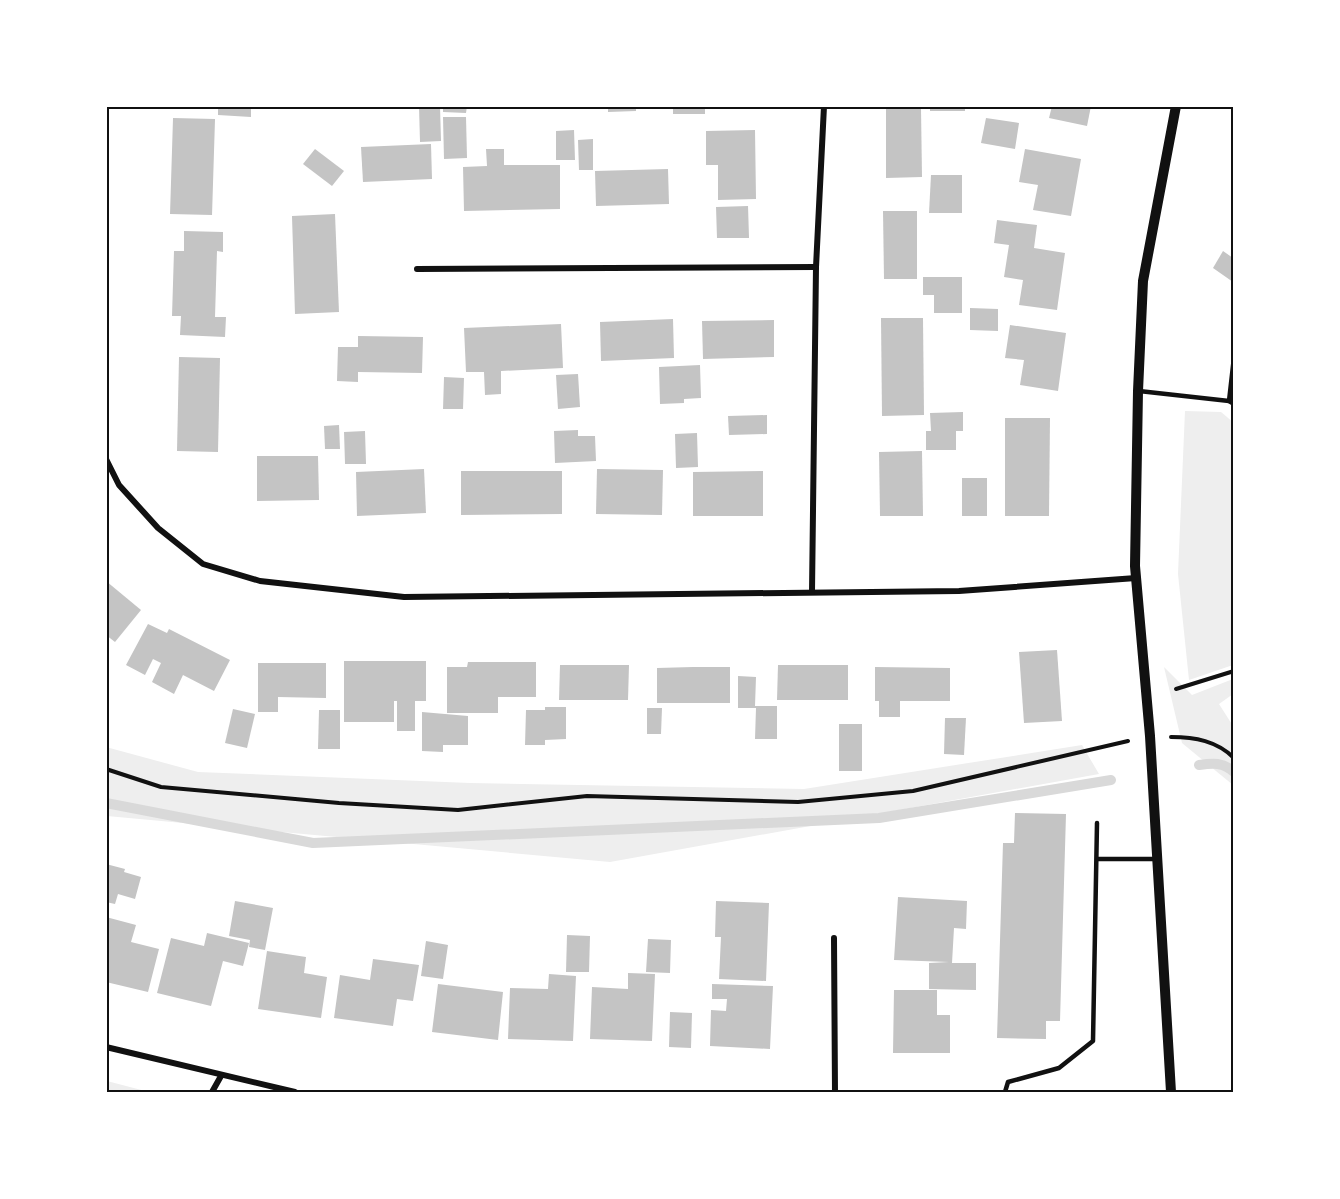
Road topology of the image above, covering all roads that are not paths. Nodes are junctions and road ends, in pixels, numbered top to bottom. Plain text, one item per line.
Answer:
1 (824, 106) edge
2 (1176, 106) edge
3 (816, 267) junction
4 (417, 269) dead end
5 (1233, 357) edge
6 (1138, 391) junction
7 (1231, 402) edge
8 (106, 459) edge
9 (1136, 578) junction
10 (812, 592) junction
11 (1097, 823) dead end
12 (1098, 859) junction
13 (1157, 859) junction
14 (834, 938) dead end
15 (106, 1047) edge
16 (222, 1076) junction
17 (212, 1092) edge
18 (295, 1092) edge
19 (835, 1092) edge
20 (1005, 1092) edge
21 (1171, 1092) edge

1 - 3 street
2 - 6 street
3 - 4 street
3 - 10 street
5 - 7 lane
6 - 7 lane
6 - 9 street
8 - 10 street
9 - 10 street
9 - 13 street
11 - 12 lane
12 - 13 lane
12 - 20 lane
13 - 21 street
14 - 19 street
15 - 16 street
16 - 17 street
16 - 18 street

